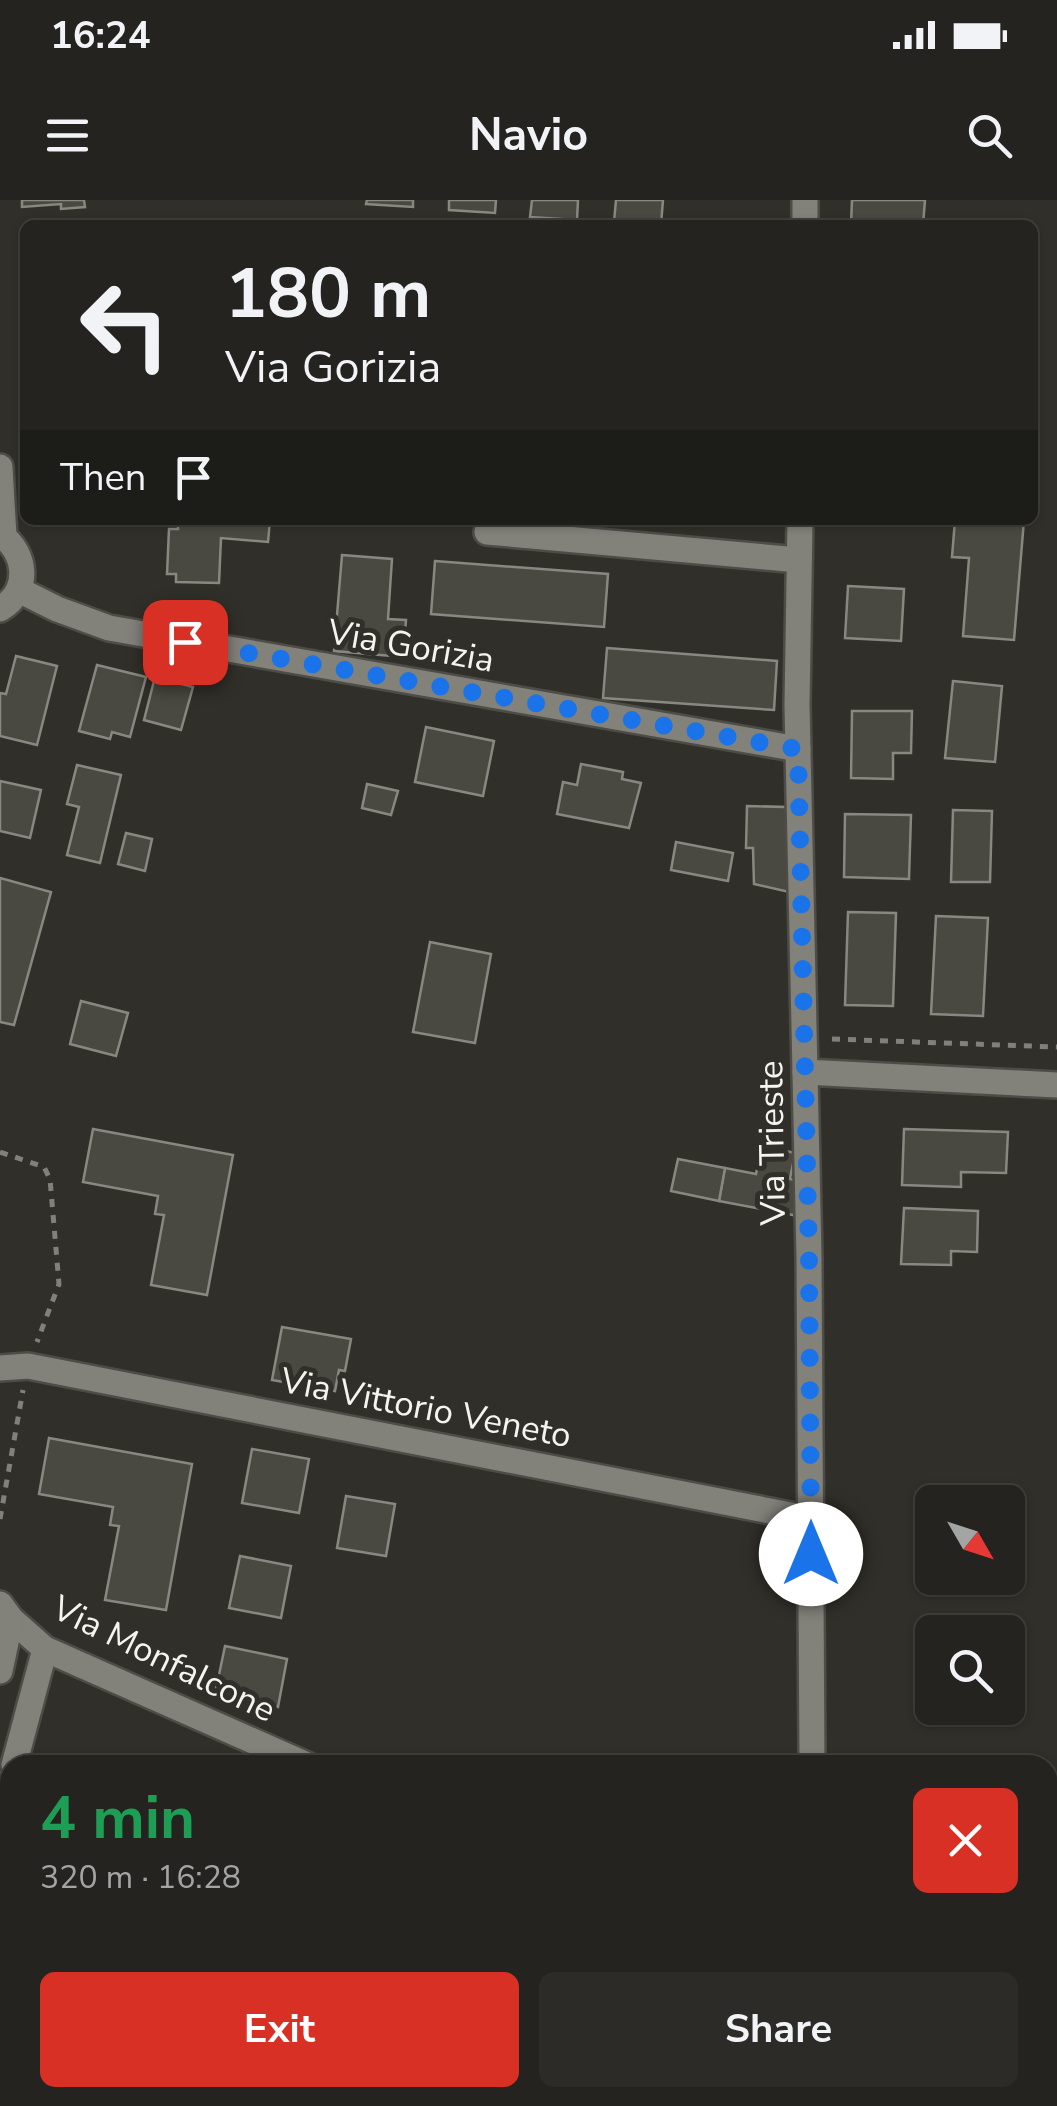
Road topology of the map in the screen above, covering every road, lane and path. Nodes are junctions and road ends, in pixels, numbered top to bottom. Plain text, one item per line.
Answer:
1 (0, 467) edge
2 (800, 525) edge
3 (487, 532) dead end
4 (2, 535) edge
5 (799, 560) junction
6 (19, 590) junction
7 (0, 609) edge
8 (798, 749) junction
9 (804, 1038) junction
10 (1057, 1047) edge
11 (805, 1072) junction
12 (1057, 1085) edge
13 (0, 1152) edge
14 (0, 1350) edge
15 (28, 1366) junction
16 (0, 1368) edge
17 (0, 1519) edge
18 (811, 1519) junction
19 (6, 1612) edge
20 (45, 1649) junction
21 (0, 1671) edge
22 (17, 1755) edge
23 (284, 1755) edge
24 (812, 1755) edge

1 - 4 street
2 - 5 street, Via Trieste
3 - 5 street
4 - 6 street
5 - 8 street, Via Trieste
6 - 7 street
6 - 8 street, Via Gorizia
8 - 9 street, Via Trieste
9 - 10 path
9 - 11 street, Via Trieste
11 - 12 street
11 - 18 street, Via Trieste
13 - 15 path
14 - 15 street, Via Vittorio Veneto
15 - 16 street, Via Vittorio Veneto
15 - 17 path
15 - 18 street, Via Vittorio Veneto
18 - 24 street, Via Trieste
19 - 20 street, Via Monfalcone
19 - 21 street
20 - 22 street
20 - 23 street, Via Monfalcone

